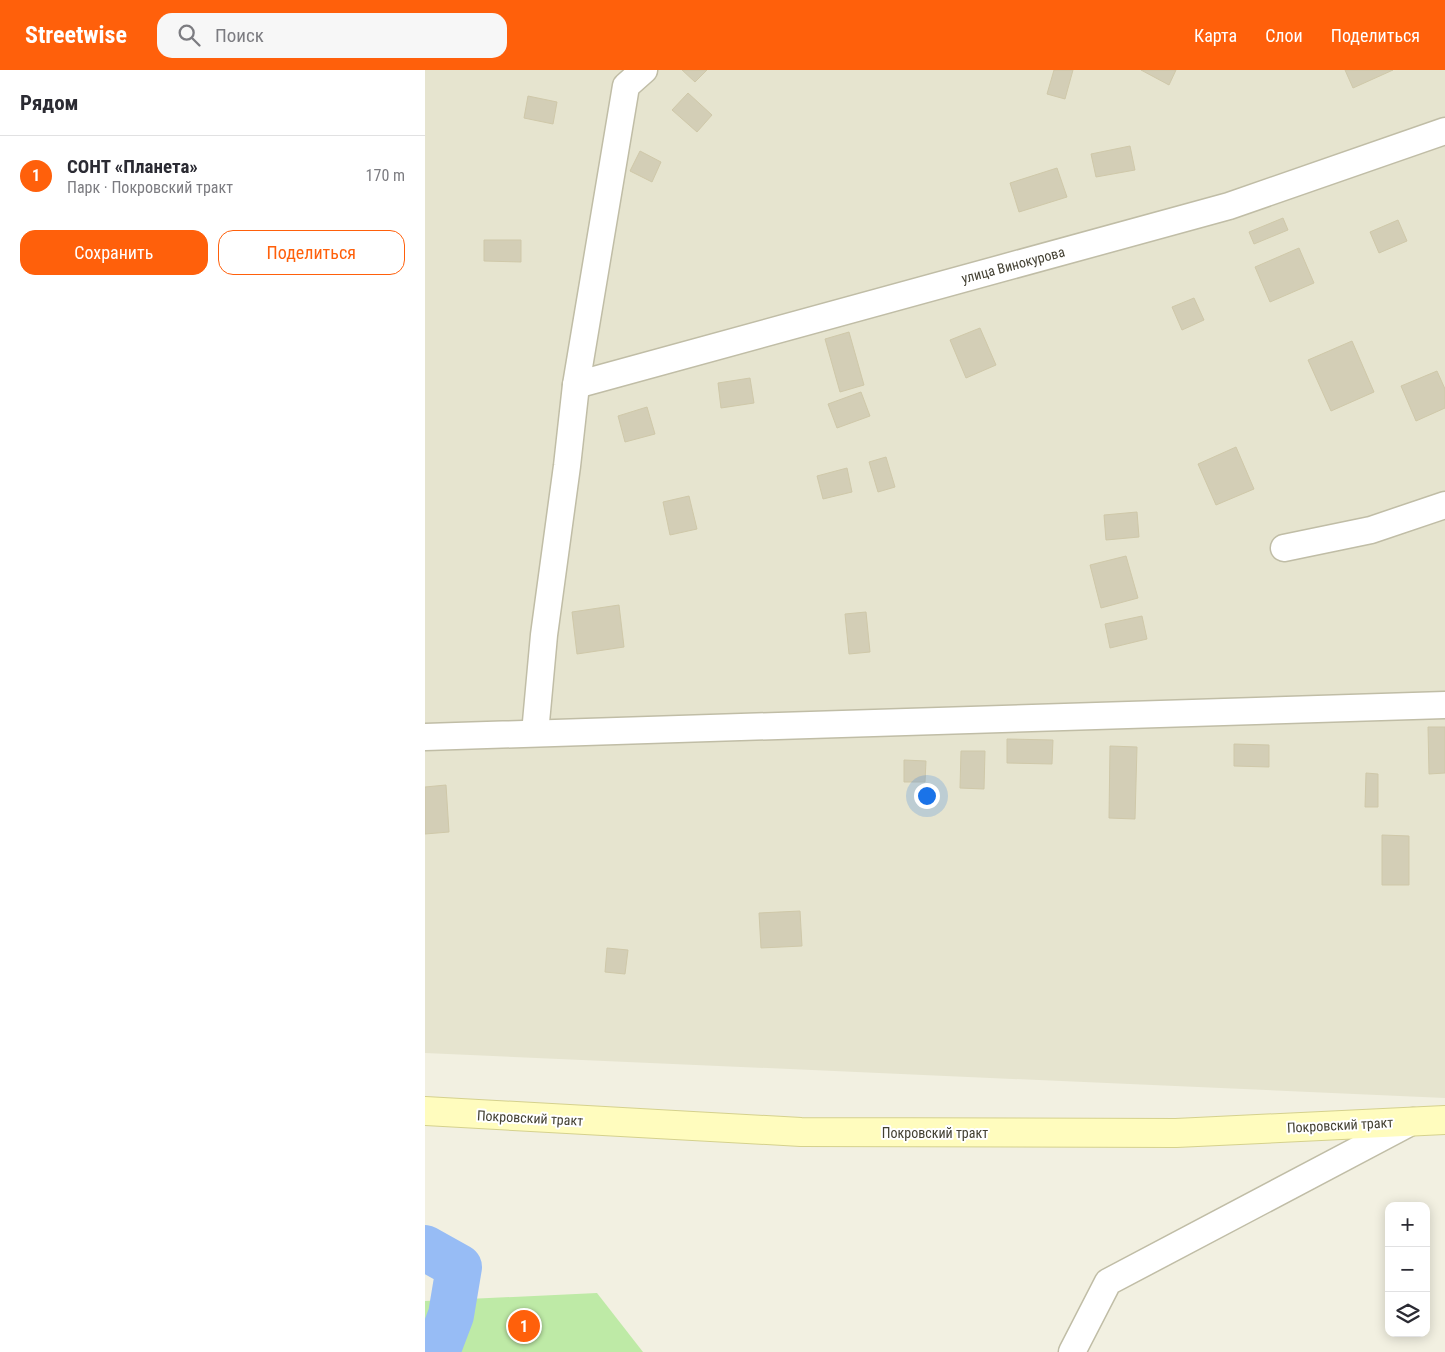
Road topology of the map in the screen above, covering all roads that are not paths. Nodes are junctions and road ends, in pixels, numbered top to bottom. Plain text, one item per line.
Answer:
1 (633, 75) edge
2 (1445, 131) edge
3 (576, 385) junction
4 (1445, 505) edge
5 (1284, 548) dead end
6 (1445, 706) edge
7 (535, 733) junction
8 (425, 737) edge
9 (425, 1111) edge
10 (1445, 1120) edge
11 (1413, 1122) junction
12 (1072, 1352) edge

1 - 3 street
2 - 3 street, улица Винокурова
3 - 7 street
4 - 5 street
6 - 7 street
7 - 8 street
9 - 11 main road, Покровский тракт
10 - 11 main road, Покровский тракт
11 - 12 street

